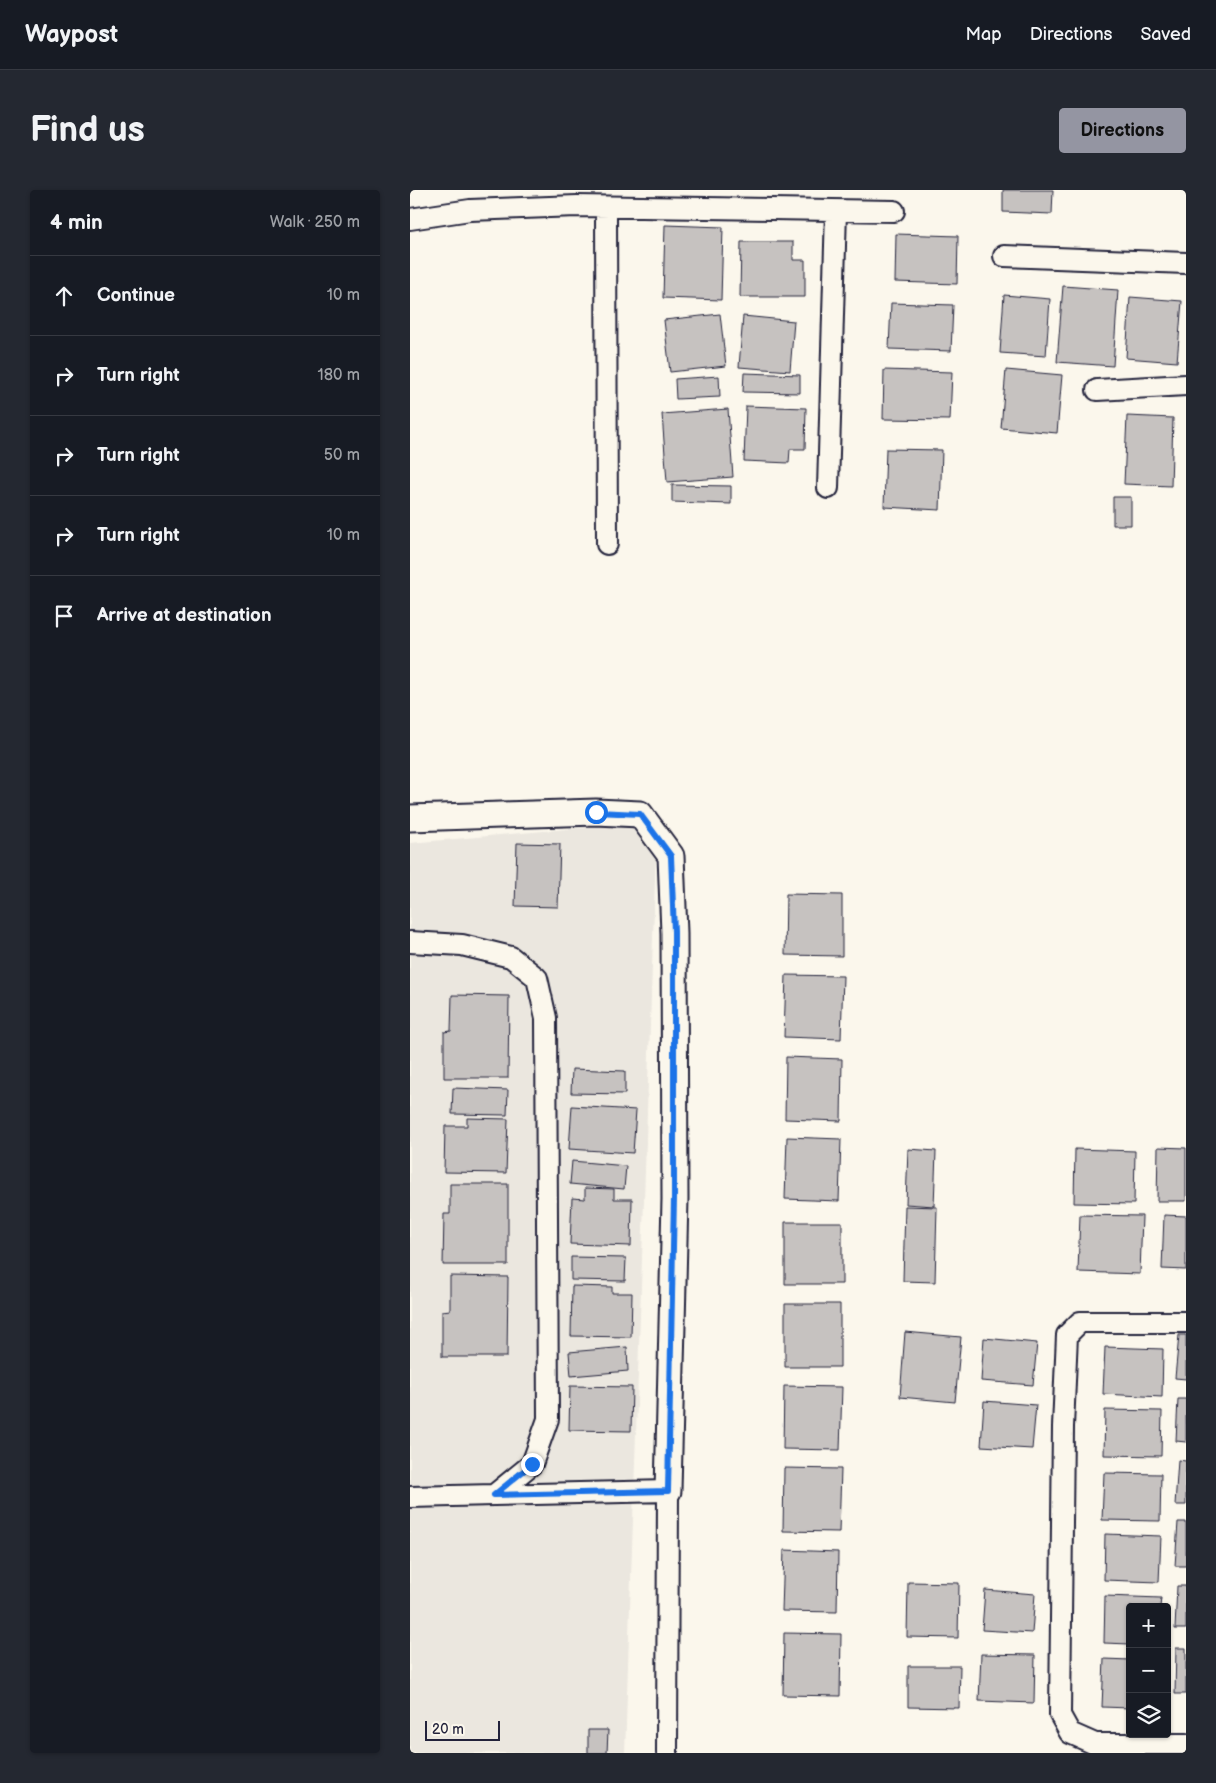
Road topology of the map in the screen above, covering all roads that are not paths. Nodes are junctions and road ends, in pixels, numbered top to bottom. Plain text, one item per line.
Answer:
1 (606, 207) junction
2 (836, 211) junction
3 (894, 211) dead end
4 (410, 219) edge
5 (1004, 256) dead end
6 (1186, 263) edge
7 (1186, 385) edge
8 (1097, 390) dead end
9 (828, 488) dead end
10 (607, 544) dead end
11 (410, 818) edge
12 (410, 942) edge
13 (1186, 1322) edge
14 (668, 1491) junction
15 (494, 1495) junction
16 (410, 1497) edge
17 (1186, 1744) edge
18 (667, 1753) edge

1 - 2 street
1 - 4 street
1 - 10 street
2 - 3 street
2 - 9 street
5 - 6 street
7 - 8 street
11 - 14 street
12 - 15 street
13 - 17 street
14 - 15 street
14 - 18 street
15 - 16 street

